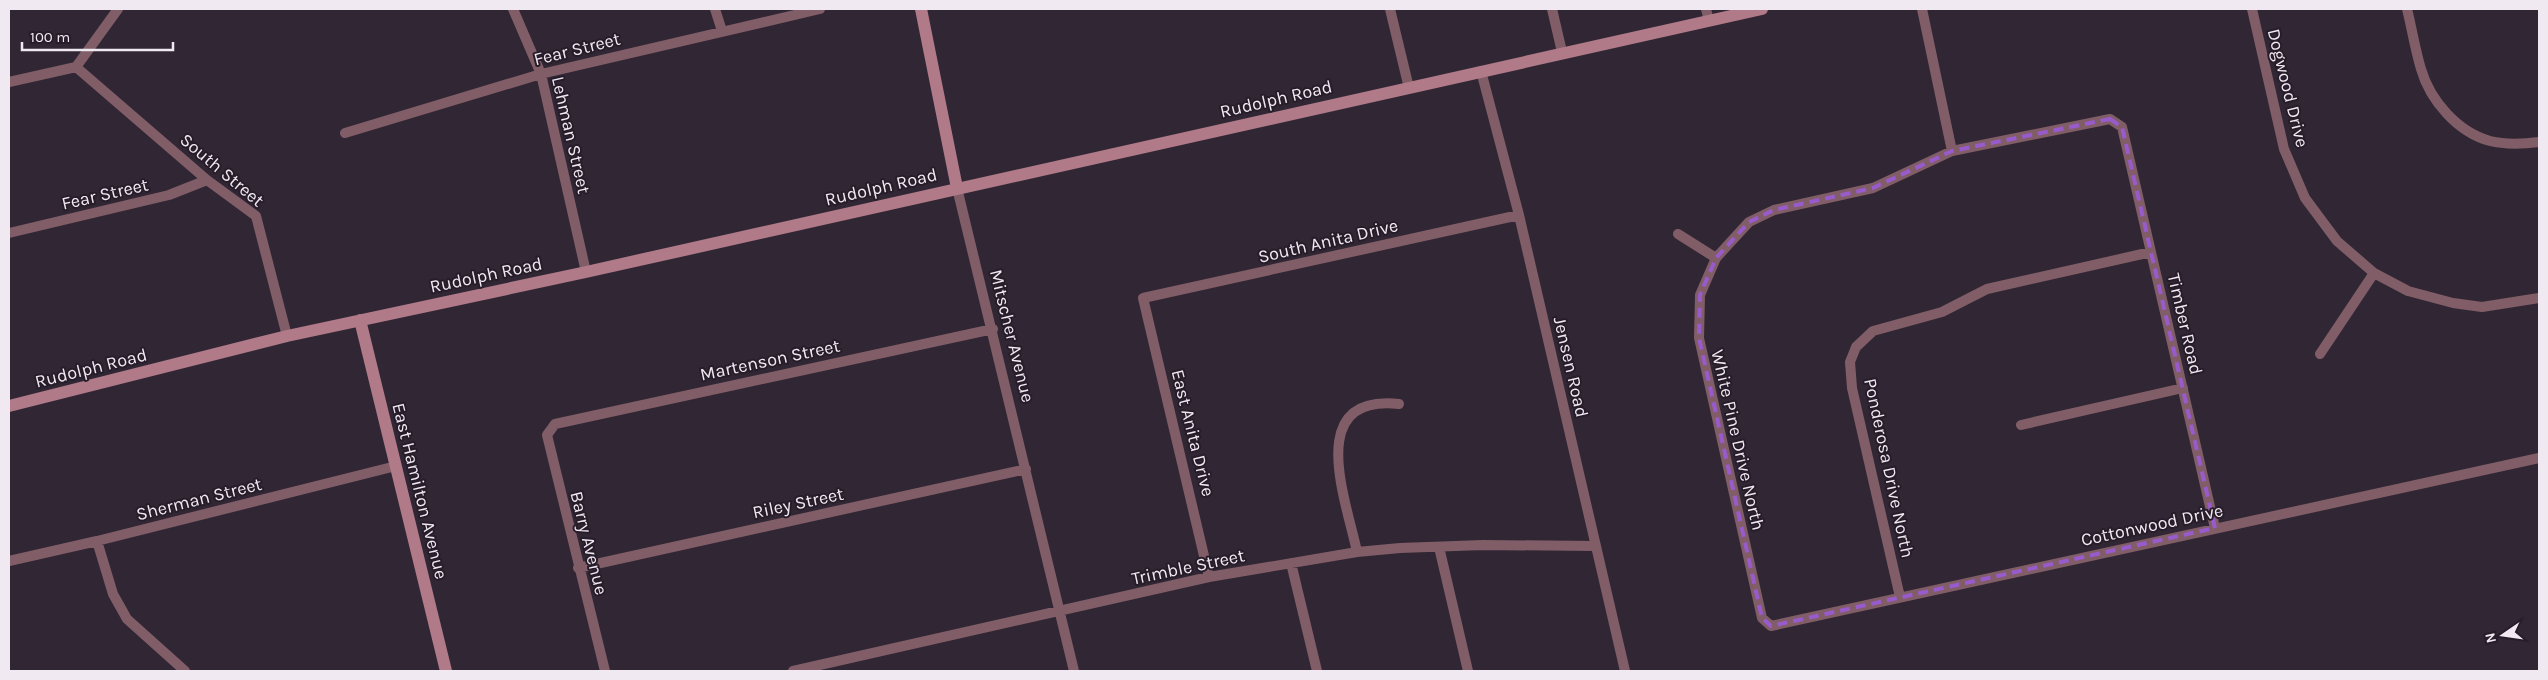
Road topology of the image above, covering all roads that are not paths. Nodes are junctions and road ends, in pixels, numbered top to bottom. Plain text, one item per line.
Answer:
1 (118, 9) edge
2 (514, 9) edge
3 (715, 9) edge
4 (820, 9) edge
5 (921, 9) edge
6 (1390, 9) edge
7 (1552, 9) edge
8 (1762, 9) edge
9 (1922, 9) edge
10 (2252, 9) edge
11 (2407, 9) edge
12 (1708, 15) edge
13 (722, 31) junction
14 (1562, 52) junction
15 (76, 67) junction
16 (1481, 71) junction
17 (540, 74) junction
18 (9, 82) edge
19 (1409, 88) junction
20 (2122, 127) joint
21 (345, 133) dead end
22 (2539, 142) edge
23 (1952, 151) junction
24 (207, 180) junction
25 (957, 188) junction
26 (1519, 215) junction
27 (9, 233) edge
28 (1678, 234) dead end
29 (2151, 252) junction
30 (1716, 258) junction
31 (586, 272) junction
32 (2374, 273) junction
33 (1143, 298) joint
34 (2539, 298) edge
35 (360, 320) junction
36 (993, 329) junction
37 (287, 336) junction
38 (2320, 354) dead end
39 (2183, 388) junction
40 (1399, 404) dead end
41 (9, 406) edge
42 (555, 424) joint
43 (2022, 425) dead end
44 (2539, 458) edge
45 (396, 466) junction
46 (1026, 469) junction
47 (2215, 528) junction
48 (97, 541) junction
49 (1595, 546) junction
50 (1439, 547) junction
51 (1357, 552) junction
52 (9, 561) edge
53 (1291, 563) junction
54 (578, 568) junction
55 (1209, 577) junction
56 (1900, 597) junction
57 (1059, 612) junction
58 (1771, 626) joint
59 (185, 671) edge
60 (446, 671) edge
61 (605, 671) edge
62 (793, 671) edge
63 (1074, 671) edge
64 (1317, 671) edge
65 (1468, 671) edge
66 (1626, 671) edge

1 - 15 street
2 - 17 street, Lehman Street
3 - 13 street
4 - 13 street, Fear Street
5 - 25 street, Mitscher Avenue
6 - 19 street
7 - 14 street
8 - 12 street, Rudolph Road
9 - 23 street
10 - 32 street, Dogwood Drive
11 - 22 street
12 - 14 street, Rudolph Road
13 - 17 street, Fear Street
14 - 16 street, Rudolph Road
15 - 18 street
15 - 24 street, South Street
16 - 19 street, Rudolph Road
16 - 26 street, Jensen Road
17 - 21 street, Fear Street
17 - 31 street, Lehman Street
19 - 25 street, Rudolph Road
20 - 23 street, White Pine Drive North
20 - 29 street, Timber Road
23 - 30 street, White Pine Drive North
24 - 27 street, Fear Street
24 - 37 street, South Street
25 - 31 street, Rudolph Road
25 - 36 street, Mitscher Avenue
26 - 33 street, South Anita Drive
26 - 49 street, Jensen Road
28 - 30 street
29 - 39 street, Timber Road
29 - 56 street, Ponderosa Drive North
30 - 58 street, White Pine Drive North
31 - 35 street, Rudolph Road
32 - 34 street, Dogwood Drive
32 - 38 street
33 - 55 street, East Anita Drive
35 - 37 street, Rudolph Road
35 - 45 street, East Hamilton Avenue
36 - 42 street, Martenson Street
36 - 46 street, Mitscher Avenue
37 - 41 street, Rudolph Road
39 - 43 street
39 - 47 street, Timber Road
40 - 51 street
42 - 54 street, Barry Avenue
44 - 47 street, Cottonwood Drive
45 - 48 street, Sherman Street
45 - 60 street, East Hamilton Avenue
46 - 54 street, Riley Street
46 - 57 street, Mitscher Avenue
47 - 56 street, Cottonwood Drive
48 - 52 street, Sherman Street
48 - 59 street
49 - 50 street, Trimble Street
49 - 66 street, Jensen Road
50 - 51 street, Trimble Street
50 - 65 street
51 - 53 street, Trimble Street
53 - 55 street, Trimble Street
53 - 64 street
54 - 61 street, Barry Avenue
55 - 57 street, Trimble Street
56 - 58 street, Cottonwood Drive
57 - 62 street, Trimble Street
57 - 63 street, Mitscher Avenue

